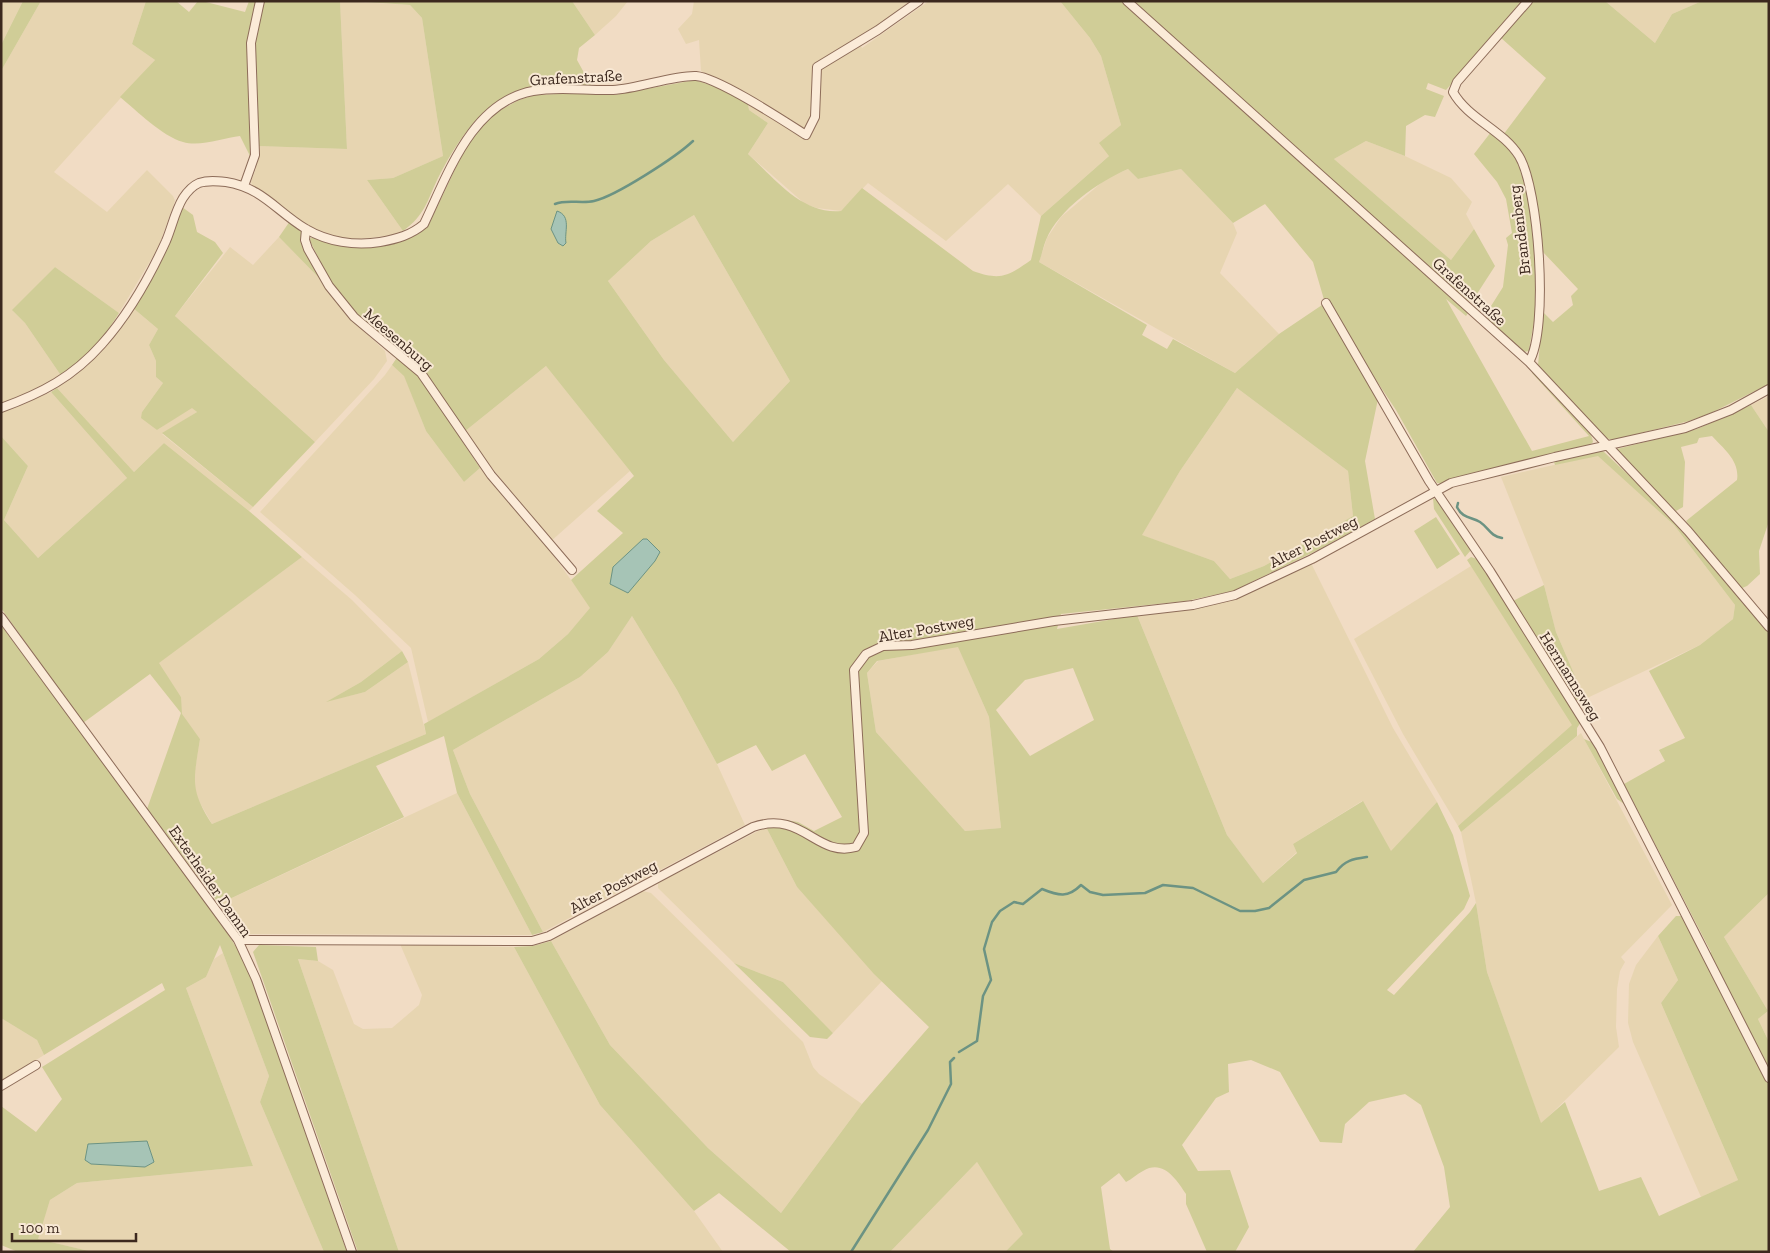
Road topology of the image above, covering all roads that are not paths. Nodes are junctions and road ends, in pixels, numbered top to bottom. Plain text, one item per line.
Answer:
1 (260, 1) edge
2 (919, 1) edge
3 (1127, 1) edge
4 (1528, 1) edge
5 (244, 186) junction
6 (306, 229) junction
7 (1326, 303) dead end
8 (1529, 362) junction
9 (1769, 390) edge
10 (1, 408) edge
11 (1606, 445) junction
12 (1437, 491) junction
13 (572, 570) dead end
14 (1, 618) edge
15 (1769, 627) edge
16 (238, 940) junction
17 (36, 1065) dead end
18 (1769, 1078) edge
19 (1, 1086) edge
20 (352, 1252) edge

1 - 5 street
2 - 6 street, Grafenstraße
3 - 8 street, Grafenstraße
4 - 8 street, Brandenberg
5 - 6 street
5 - 10 street
6 - 13 street, Meesenburg
7 - 12 street, Hermannsweg
8 - 11 street, Grafenstraße
9 - 11 street, Alter Postweg
11 - 12 street, Alter Postweg
11 - 15 street, Grafenstraße
12 - 16 street, Alter Postweg
12 - 18 street, Hermannsweg
14 - 16 street, Exterheider Damm
16 - 20 street, Exterheider Damm
17 - 19 street

